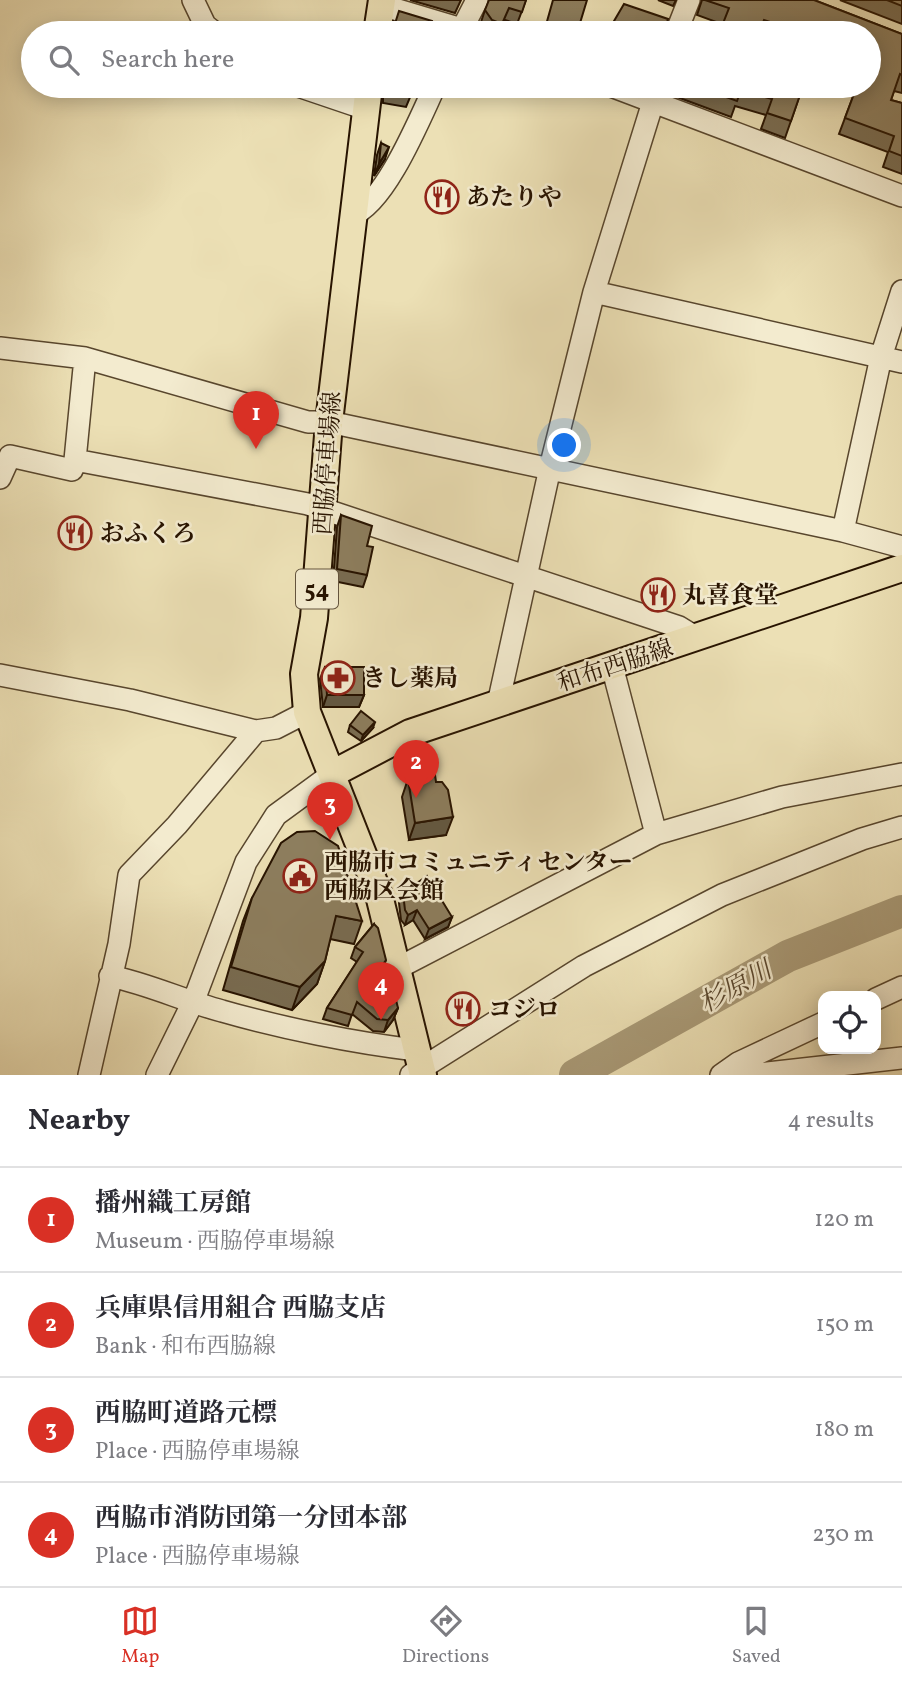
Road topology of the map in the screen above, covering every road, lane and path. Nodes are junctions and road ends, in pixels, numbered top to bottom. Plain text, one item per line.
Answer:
1 (193, 0) edge
2 (477, 0) edge
3 (688, 0) edge
4 (382, 2) edge
5 (203, 21) edge
6 (379, 21) edge
7 (438, 21) edge
8 (466, 21) edge
9 (680, 21) edge
10 (368, 98) edge
11 (429, 98) edge
12 (655, 98) edge
13 (666, 98) edge
14 (902, 196) edge
15 (352, 215) junction
16 (902, 290) edge
17 (594, 292) junction
18 (0, 348) edge
19 (881, 357) junction
20 (85, 358) junction
21 (902, 362) edge
22 (329, 422) junction
23 (75, 460) junction
24 (550, 468) junction
25 (0, 478) edge
26 (325, 510) junction
27 (843, 531) junction
28 (902, 547) edge
29 (902, 568) edge
30 (527, 575) junction
31 (697, 638) junction
32 (611, 666) junction
33 (0, 675) edge
34 (498, 704) junction
35 (307, 712) junction
36 (256, 732) junction
37 (902, 774) edge
38 (332, 775) junction
39 (902, 827) edge
40 (656, 834) junction
41 (398, 968) junction
42 (110, 976) junction
43 (902, 987) edge
44 (881, 997) edge
45 (194, 1000) junction
46 (818, 1025) edge
47 (902, 1058) edge
48 (418, 1067) edge
49 (89, 1075) edge
50 (158, 1075) edge
51 (721, 1075) edge
52 (750, 1075) edge

1 - 5 street
2 - 8 street
3 - 9 street
4 - 6 main road
4 - 7 street
10 - 15 main road, 西脇停車場線 / 54
11 - 15 street
12 - 17 street
13 - 14 street
15 - 22 main road, 西脇停車場線 / 54
16 - 19 street
17 - 19 street
17 - 24 street
18 - 20 street
19 - 21 street
19 - 27 street
20 - 22 street
20 - 23 street
22 - 24 street
22 - 26 main road, 西脇停車場線 / 54
23 - 25 street
23 - 26 street
24 - 27 street
24 - 30 street
26 - 30 street
26 - 35 main road, 西脇停車場線 / 54
27 - 28 street
29 - 31 main road, 和布西脇線
30 - 31 street
30 - 34 street
31 - 32 main road, 和布西脇線
32 - 34 main road, 和布西脇線
32 - 40 street
33 - 36 street
34 - 38 main road, 和布西脇線
35 - 36 street
35 - 38 main road, 西脇停車場線 / 54
36 - 42 street
37 - 40 street
38 - 41 main road, 西脇停車場線 / 54
38 - 45 street
39 - 48 street
40 - 41 street
41 - 48 main road, 西脇停車場線 / 54
42 - 45 street
42 - 49 street
43 - 44 street
45 - 48 street
45 - 50 street
46 - 51 street
47 - 52 street

